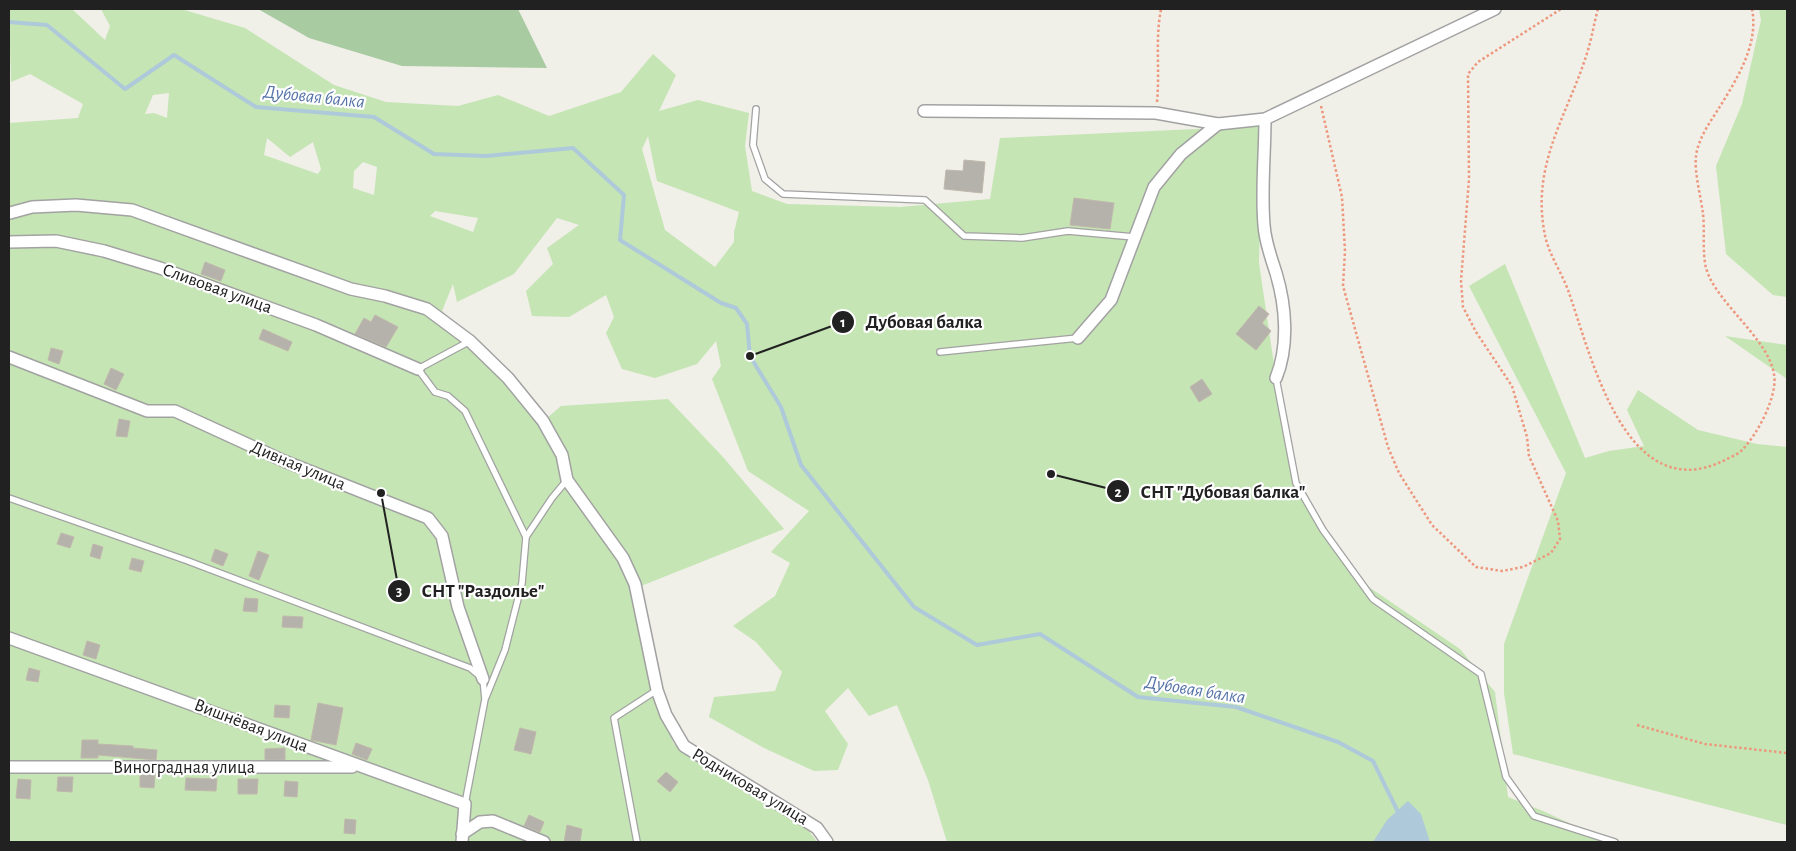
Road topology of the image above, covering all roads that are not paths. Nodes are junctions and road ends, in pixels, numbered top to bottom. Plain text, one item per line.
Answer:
1 (1495, 9) edge
2 (756, 109) dead end
3 (924, 111) dead end
4 (1265, 118) junction
5 (1218, 124) junction
6 (10, 213) dead end
7 (1134, 237) junction
8 (9, 242) edge
9 (1078, 338) joint
10 (470, 341) junction
11 (940, 352) dead end
12 (9, 357) edge
13 (418, 369) junction
14 (1276, 378) joint
15 (567, 480) junction
16 (9, 498) edge
17 (526, 536) junction
18 (9, 638) edge
19 (483, 679) junction
20 (657, 690) junction
21 (485, 699) junction
22 (9, 767) edge
23 (359, 767) junction
24 (465, 804) junction
25 (462, 838) edge
26 (544, 842) edge
27 (636, 842) edge
28 (827, 842) edge
29 (1615, 842) edge

1 - 4 street
2 - 7 lane
3 - 5 street
4 - 5 street
4 - 14 street
5 - 7 street
6 - 10 street, Родниковая улица
7 - 9 street
8 - 13 street, Сливовая улица
9 - 11 lane
10 - 13 lane
10 - 15 street, Родниковая улица
12 - 19 street, Дивная улица
13 - 17 lane
14 - 29 lane
15 - 17 lane
15 - 20 street, Родниковая улица
16 - 19 lane
17 - 21 lane
18 - 23 street, Вишнёвая улица
19 - 21 lane
20 - 27 lane
20 - 28 street, Родниковая улица
21 - 24 lane
22 - 23 street, Виноградная улица
23 - 24 street, Вишнёвая улица
24 - 25 street
25 - 26 street

